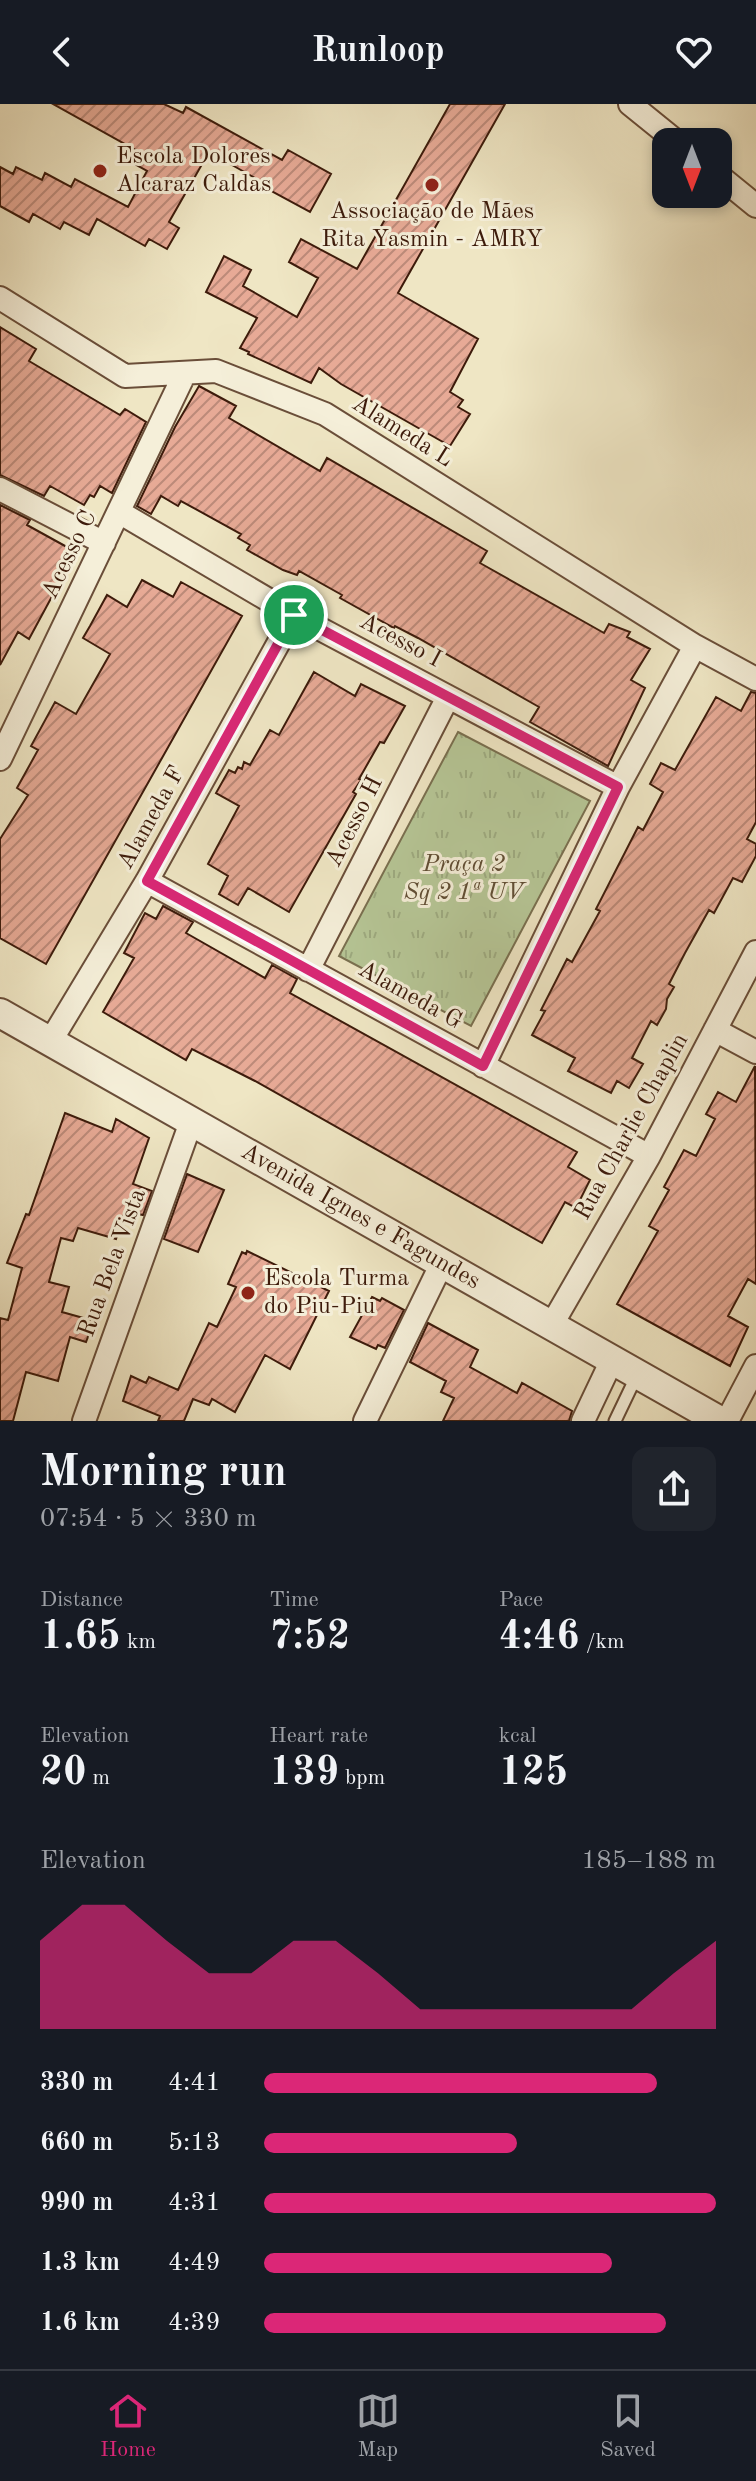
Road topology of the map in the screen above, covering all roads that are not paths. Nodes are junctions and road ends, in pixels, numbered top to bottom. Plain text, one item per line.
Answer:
1 (630, 104) edge
2 (660, 128) edge
3 (732, 186) edge
4 (756, 206) edge
5 (0, 298) edge
6 (185, 373) junction
7 (0, 489) edge
8 (119, 512) junction
9 (104, 543) junction
10 (294, 615) junction
11 (695, 646) junction
12 (756, 679) edge
13 (448, 697) junction
14 (0, 759) edge
15 (618, 787) junction
16 (147, 881) junction
17 (756, 952) edge
18 (308, 970) junction
19 (0, 1013) edge
20 (715, 1030) junction
21 (50, 1042) junction
22 (756, 1052) edge
23 (483, 1066) junction
24 (191, 1122) junction
25 (649, 1156) junction
26 (442, 1263) junction
27 (551, 1326) junction
28 (612, 1360) junction
29 (756, 1366) edge
30 (637, 1375) junction
31 (84, 1421) edge
32 (365, 1421) edge
33 (583, 1421) edge
34 (615, 1421) edge
35 (720, 1421) edge
36 (727, 1421) edge

1 - 2 street
3 - 4 street
5 - 6 street, Alameda L
6 - 8 street, Acesso C
6 - 11 street, Alameda L
7 - 9 street
8 - 9 street, Acesso C
8 - 10 street, Acesso I
9 - 14 street, Acesso C
10 - 13 street, Acesso I
10 - 16 street, Alameda F
11 - 12 street, Alameda L
11 - 15 street
13 - 15 street, Acesso I
13 - 18 street, Acesso H
15 - 23 street
16 - 18 street, Alameda G
16 - 21 street, Alameda F
17 - 20 street, Rua Charlie Chaplin
18 - 23 street, Alameda G
19 - 21 street, Avenida Ignes e Fagundes
20 - 22 street
20 - 25 street, Rua Charlie Chaplin
21 - 24 street, Avenida Ignes e Fagundes
23 - 25 street, Alameda G
24 - 26 street, Avenida Ignes e Fagundes
24 - 31 street, Rua Bela Vista
25 - 27 street, Rua Charlie Chaplin
26 - 27 street, Avenida Ignes e Fagundes
26 - 32 street
27 - 28 street, Avenida Ignes e Fagundes
28 - 30 street, Avenida Ignes e Fagundes
28 - 33 street
29 - 36 street
30 - 34 lane
30 - 35 street, Avenida Ignes e Fagundes

